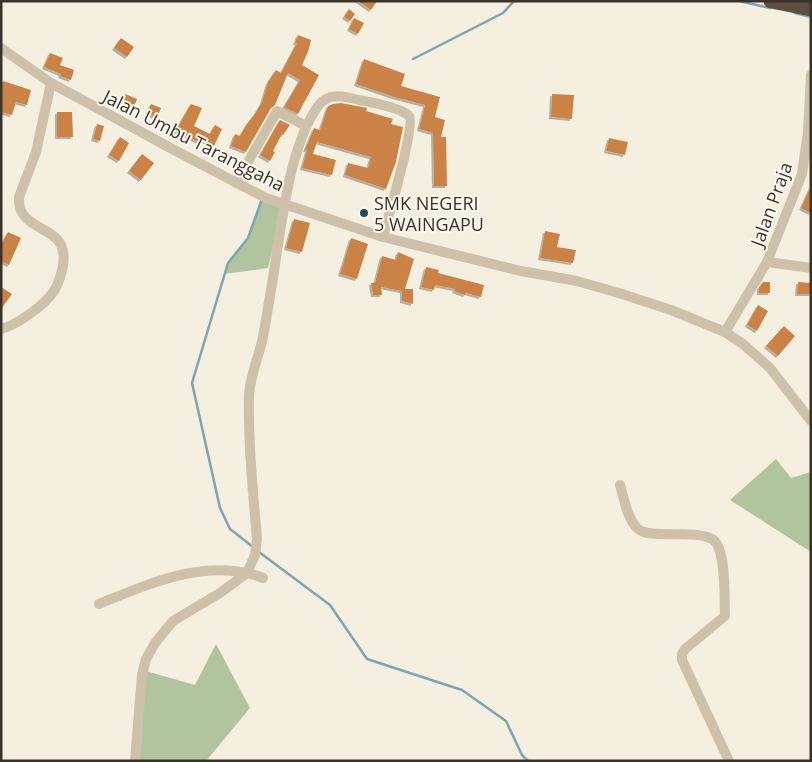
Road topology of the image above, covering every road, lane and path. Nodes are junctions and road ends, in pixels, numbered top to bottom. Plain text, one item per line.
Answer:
1 (771, 1) edge
2 (811, 9) edge
3 (1, 48) edge
4 (811, 75) edge
5 (50, 83) junction
6 (306, 126) junction
7 (236, 182) junction
8 (284, 205) junction
9 (383, 237) junction
10 (767, 262) junction
11 (811, 268) edge
12 (1, 329) edge
13 (725, 332) junction
14 (811, 421) edge
15 (620, 485) dead end
16 (247, 572) junction
17 (263, 578) dead end
18 (99, 604) dead end
19 (135, 761) edge
20 (729, 761) edge

1 - 2 highway
3 - 5 street, Jalan Umbu Taranggaha
4 - 10 street, Jalan Praja
5 - 7 street, Jalan Umbu Taranggaha
5 - 12 street
6 - 7 street
6 - 8 street
6 - 9 street
7 - 8 street, Jalan Umbu Taranggaha
8 - 9 street, Jalan Umbu Taranggaha
8 - 16 street
9 - 13 street, Jalan Umbu Taranggaha
10 - 11 street
10 - 13 street, Jalan Praja
13 - 14 street, Jalan Umbu Taranggaha
15 - 20 street
16 - 17 street
16 - 18 street
16 - 19 street

